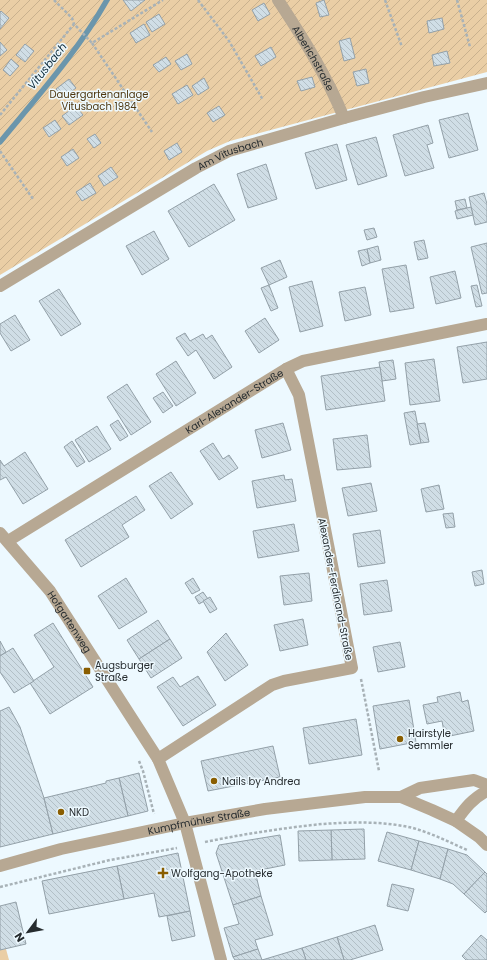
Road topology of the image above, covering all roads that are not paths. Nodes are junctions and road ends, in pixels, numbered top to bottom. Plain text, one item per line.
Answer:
1 (278, 0) edge
2 (487, 83) edge
3 (344, 118) junction
4 (0, 286) edge
5 (487, 324) edge
6 (286, 369) junction
7 (4, 537) edge
8 (158, 759) junction
9 (487, 785) edge
10 (487, 791) edge
11 (401, 797) junction
12 (456, 821) junction
13 (185, 823) junction
14 (487, 845) edge
15 (0, 866) edge
16 (221, 960) edge

1 - 3 street, Alberichstraße
2 - 3 street, Am Vitusbach
3 - 4 street, Am Vitusbach
5 - 6 street, Karl-Alexander-Straße
6 - 7 street, Karl-Alexander-Straße
6 - 8 street, Alexander-Ferdinand-Straße
7 - 8 street, Hofgartenweg
8 - 13 street, Hofgartenweg
9 - 11 street
10 - 12 street
11 - 12 street
11 - 13 street, Kumpfmühler Straße
12 - 14 street
13 - 15 street, Kumpfmühler Straße
13 - 16 street, Hofgartenweg

